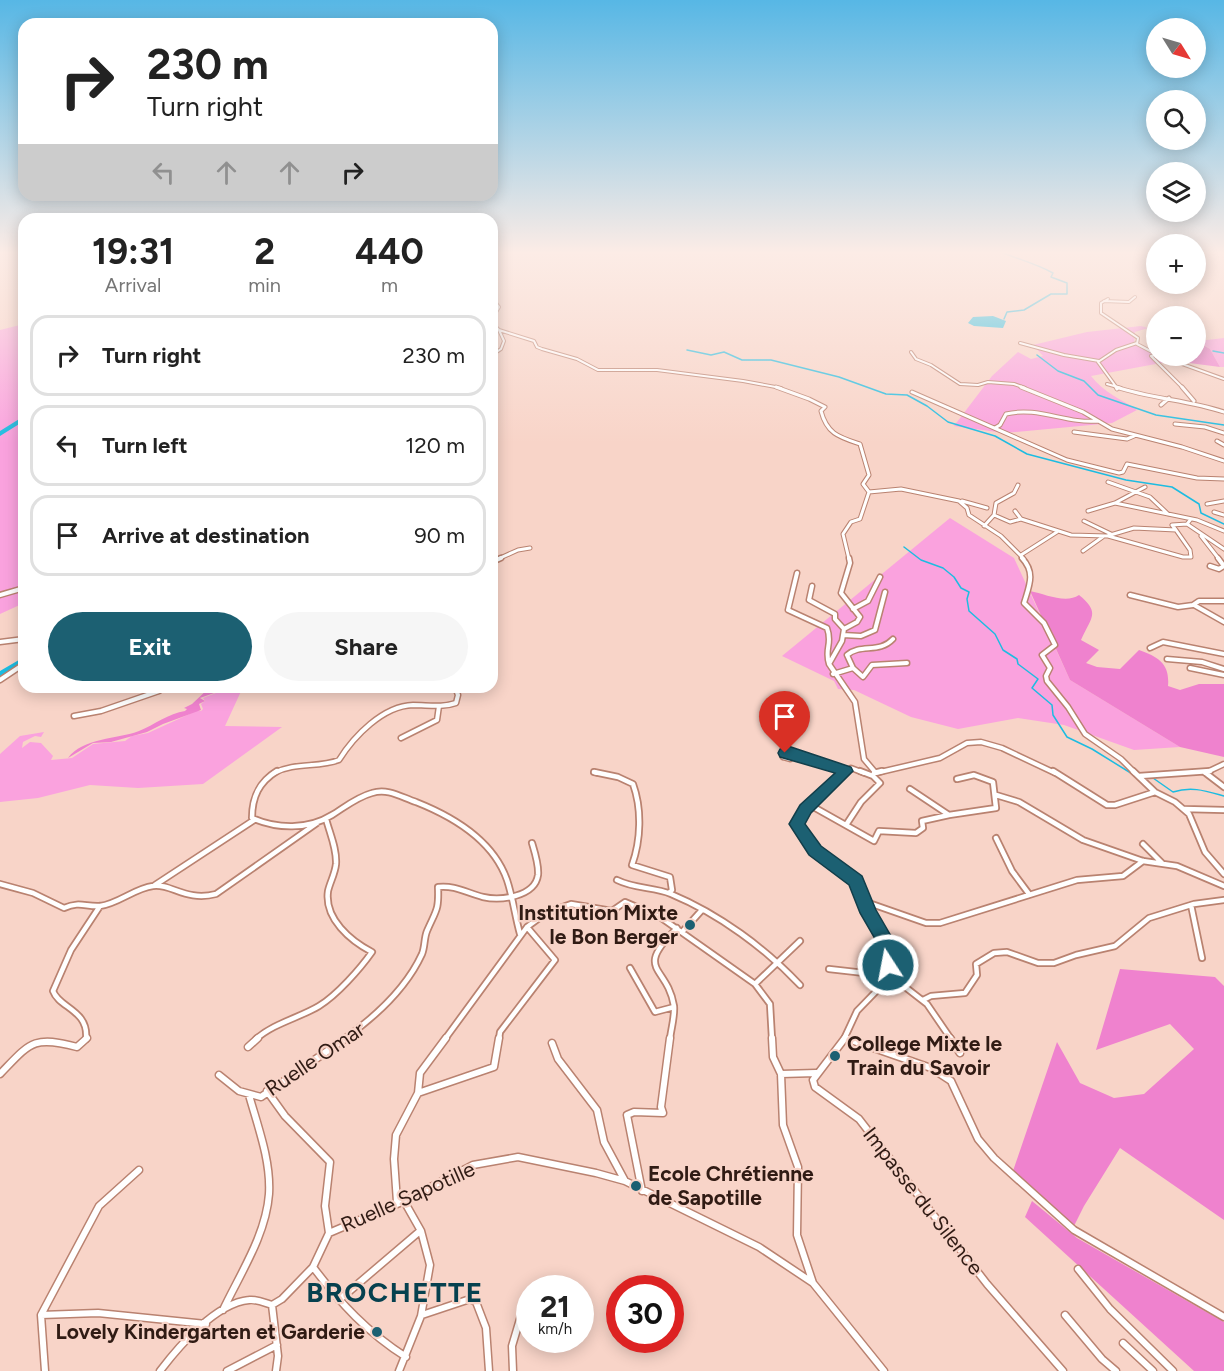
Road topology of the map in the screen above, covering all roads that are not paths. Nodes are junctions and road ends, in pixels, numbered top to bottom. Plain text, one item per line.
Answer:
1 (1103, 315) edge
2 (499, 330) joint
3 (1020, 342) dead end
4 (1137, 343) junction
5 (1146, 348) edge
6 (498, 351) edge
7 (911, 352) dead end
8 (1099, 361) junction
9 (1161, 366) edge
10 (1188, 366) edge
11 (1224, 379) edge
12 (1107, 384) dead end
13 (1117, 388) junction
14 (912, 392) dead end
15 (1169, 398) junction
16 (1194, 402) junction
17 (1161, 405) dead end
18 (1224, 412) edge
19 (1098, 421) junction
20 (1174, 424) dead end
21 (995, 428) junction
22 (1074, 432) dead end
23 (1224, 433) edge
24 (1135, 436) junction
25 (1217, 441) dead end
26 (1224, 445) edge
27 (1224, 461) edge
28 (1224, 479) edge
29 (1108, 482) dead end
30 (1018, 486) dead end
31 (1145, 487) dead end
32 (869, 492) junction
33 (1137, 492) junction
34 (959, 501) junction
35 (1224, 501) edge
36 (1115, 503) junction
37 (1207, 504) dead end
38 (987, 508) dead end
39 (1015, 511) dead end
40 (1088, 511) dead end
41 (1214, 512) dead end
42 (1168, 514) junction
43 (994, 515) junction
44 (1224, 515) edge
45 (1021, 519) junction
46 (1191, 519) junction
47 (1084, 521) dead end
48 (1187, 524) junction
49 (984, 526) junction
50 (1176, 530) junction
51 (1057, 531) junction
52 (1224, 531) edge
53 (1200, 533) junction
54 (1112, 534) junction
55 (1105, 536) junction
56 (530, 548) dead end
57 (1224, 549) edge
58 (1083, 551) dead end
59 (1021, 555) junction
60 (498, 559) edge
61 (1210, 566) dead end
62 (1224, 566) edge
63 (797, 573) dead end
64 (880, 577) dead end
65 (812, 586) dead end
66 (18, 590) edge
67 (885, 592) dead end
68 (0, 595) edge
69 (1130, 596) dead end
70 (1224, 601) edge
71 (1193, 605) junction
72 (853, 609) junction
73 (1224, 622) edge
74 (844, 629) junction
75 (843, 635) junction
76 (893, 639) dead end
77 (18, 640) edge
78 (0, 642) edge
79 (1150, 648) dead end
80 (1224, 654) edge
81 (1167, 659) dead end
82 (907, 663) dead end
83 (829, 664) junction
84 (18, 668) edge
85 (853, 668) junction
86 (1190, 668) dead end
87 (1224, 669) edge
88 (833, 674) junction
89 (1224, 675) edge
90 (0, 680) edge
91 (156, 693) edge
92 (457, 693) edge
93 (439, 706) junction
94 (74, 716) dead end
95 (400, 738) dead end
96 (790, 759) dead end
97 (1224, 764) edge
98 (846, 771) junction
99 (594, 772) dead end
100 (874, 774) junction
101 (1207, 774) junction
102 (1139, 776) junction
103 (957, 779) dead end
104 (1224, 787) edge
105 (910, 789) dead end
106 (1155, 792) junction
107 (996, 795) junction
108 (810, 805) junction
109 (1184, 809) junction
110 (1224, 810) edge
111 (949, 815) junction
112 (326, 819) junction
113 (255, 820) junction
114 (319, 822) junction
115 (846, 825) junction
116 (996, 838) dead end
117 (532, 843) dead end
118 (1143, 844) dead end
119 (1143, 861) junction
120 (1162, 863) junction
121 (1224, 874) edge
122 (617, 880) dead end
123 (0, 884) edge
124 (154, 885) junction
125 (1224, 886) edge
126 (669, 893) junction
127 (1029, 894) junction
128 (510, 897) junction
129 (1224, 900) edge
130 (866, 902) junction
131 (1191, 905) junction
132 (101, 906) junction
133 (701, 911) junction
134 (527, 927) junction
135 (680, 930) junction
136 (520, 935) junction
137 (800, 941) dead end
138 (1202, 958) dead end
139 (778, 963) junction
140 (630, 968) dead end
141 (829, 969) dead end
142 (891, 976) junction
143 (755, 984) junction
144 (800, 985) dead end
145 (923, 1000) junction
146 (674, 1007) junction
147 (845, 1038) junction
148 (552, 1043) dead end
149 (248, 1047) dead end
150 (960, 1053) dead end
151 (817, 1073) junction
152 (0, 1074) edge
153 (781, 1074) junction
154 (219, 1075) dead end
155 (267, 1091) junction
156 (418, 1093) junction
157 (249, 1094) junction
158 (139, 1170) dead end
159 (625, 1181) junction
160 (642, 1192) junction
161 (400, 1202) junction
162 (421, 1231) junction
163 (329, 1233) junction
164 (313, 1266) junction
165 (1078, 1269) dead end
166 (813, 1283) junction
167 (339, 1300) junction
168 (272, 1305) junction
169 (223, 1311) junction
170 (41, 1315) junction
171 (1065, 1315) dead end
172 (421, 1316) junction
173 (1224, 1317) edge
174 (206, 1324) junction
175 (516, 1333) edge
176 (1123, 1343) dead end
177 (277, 1345) junction
178 (406, 1358) junction
179 (45, 1371) edge
180 (160, 1371) edge
181 (227, 1371) edge
182 (276, 1371) edge
183 (399, 1371) edge
184 (489, 1371) edge
185 (513, 1371) edge
186 (884, 1371) edge
187 (1063, 1371) edge
188 (1116, 1371) edge
189 (1153, 1371) edge
190 (1173, 1371) edge

1 - 4 street
2 - 6 street
2 - 32 street
3 - 8 street
4 - 5 street
4 - 8 street
7 - 19 street
8 - 13 street
9 - 16 street
10 - 11 street
12 - 13 street
13 - 15 street
14 - 21 street
15 - 16 street
15 - 17 street
16 - 18 street
19 - 21 street
19 - 24 street
20 - 23 street
21 - 28 street
22 - 24 street
24 - 27 street
25 - 26 street
29 - 33 street
30 - 43 street
31 - 33 street
32 - 34 street
32 - 72 street
33 - 36 street
33 - 42 street
34 - 38 street
34 - 49 street
35 - 37 street
36 - 40 street
36 - 42 street
39 - 45 street
41 - 44 street
42 - 46 street
43 - 45 street
43 - 49 street
45 - 51 street
46 - 48 street
46 - 52 street
47 - 54 street
48 - 50 street
48 - 53 street
49 - 59 street
50 - 54 street
50 - 55 street
51 - 55 street
51 - 59 street
53 - 57 street
53 - 62 street
54 - 55 street
55 - 58 street
56 - 60 street
59 - 102 street
61 - 62 street
63 - 83 street
64 - 72 street
65 - 74 street
66 - 68 street
67 - 75 street
69 - 71 street
70 - 71 street
71 - 73 street
72 - 74 street
74 - 75 street
75 - 83 street
76 - 85 street
77 - 78 street
79 - 80 street
81 - 87 street
82 - 85 street
83 - 88 street
84 - 90 street
85 - 88 street
86 - 89 street
88 - 100 street
91 - 94 street
92 - 93 street
93 - 95 street
93 - 113 street
96 - 98 street
97 - 101 street
98 - 100 street
98 - 108 street
99 - 126 street
100 - 106 street
100 - 115 street
101 - 102 street
101 - 104 street
102 - 106 street
103 - 107 street
105 - 111 street
106 - 109 street
107 - 111 street
107 - 119 street
108 - 115 street
108 - 130 street
109 - 110 street
109 - 121 street
111 - 115 street
112 - 114 street
112 - 128 street
112 - 149 street
113 - 114 street
113 - 124 street
114 - 124 street
116 - 127 street
117 - 128 street
118 - 120 street
119 - 120 street
119 - 127 street
120 - 125 street
122 - 126 street
123 - 132 street
124 - 132 street
126 - 133 street
127 - 130 street
128 - 136 street
128 - 155 street, Ruelle Omar
129 - 131 street
130 - 142 street
131 - 138 street
131 - 145 street
132 - 152 street
133 - 135 street
133 - 139 street
134 - 135 street
134 - 136 street
134 - 156 street
135 - 143 street
135 - 146 street
136 - 156 street
137 - 139 street
139 - 143 street
139 - 144 street
140 - 146 street
141 - 142 street
142 - 145 street
142 - 147 street
143 - 153 street
145 - 150 street
146 - 160 street
147 - 151 street
147 - 173 street
148 - 159 street
151 - 153 street
151 - 187 street, Impasse du Silence
153 - 166 street
154 - 157 street, Ruelle Omar
155 - 157 street, Ruelle Omar
155 - 163 street
156 - 161 street
157 - 169 street
158 - 170 street
159 - 160 street, Ruelle Sapotille
159 - 161 street, Ruelle Sapotille
160 - 166 street, Ruelle Sapotille
161 - 162 street
161 - 163 street, Ruelle Sapotille
162 - 167 street
162 - 172 street
163 - 164 street
164 - 167 street
164 - 168 street
165 - 190 street
166 - 186 street, Ruelle Sapotille
167 - 178 street
168 - 169 street
168 - 177 street
169 - 174 street
170 - 174 street
170 - 179 street
171 - 188 street
172 - 178 street
172 - 184 street
174 - 180 street
175 - 185 street
176 - 189 street
177 - 181 street
177 - 182 street
178 - 183 street

